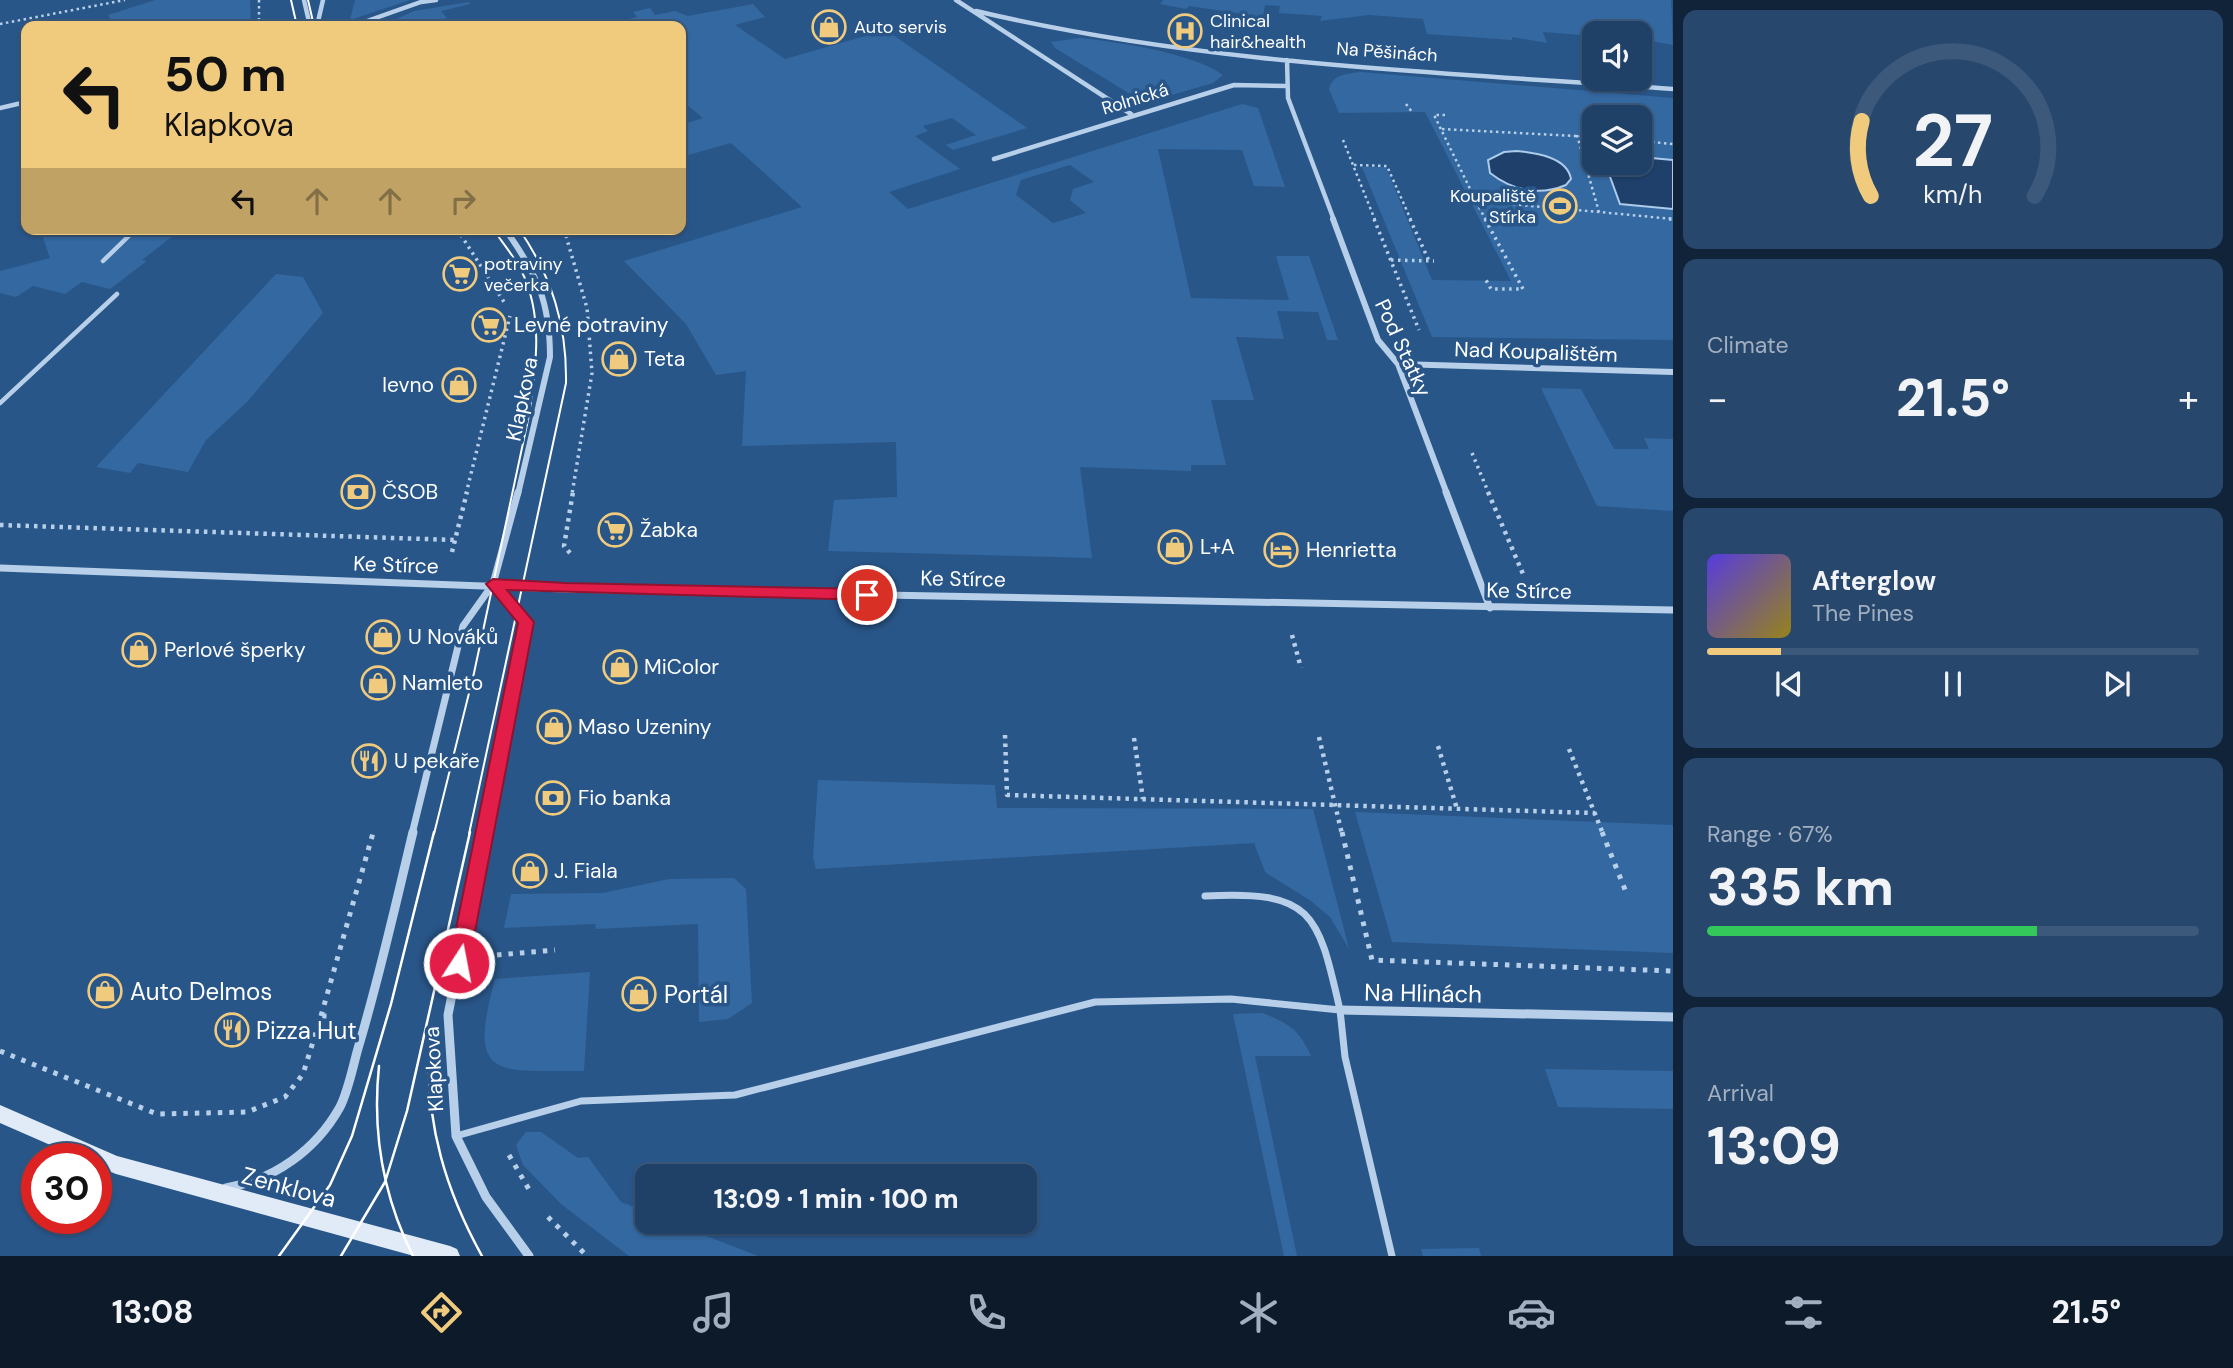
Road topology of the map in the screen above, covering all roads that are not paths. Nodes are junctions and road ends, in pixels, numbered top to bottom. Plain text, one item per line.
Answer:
1 (304, 0) edge
2 (323, 0) edge
3 (436, 0) edge
4 (956, 0) edge
5 (976, 11) junction
6 (309, 21) edge
7 (318, 21) edge
8 (367, 21) edge
9 (1287, 60) junction
10 (1287, 86) junction
11 (1673, 89) edge
12 (21, 103) edge
13 (0, 108) edge
14 (1131, 114) junction
15 (994, 159) dead end
16 (130, 235) edge
17 (509, 235) edge
18 (103, 261) dead end
19 (117, 294) dead end
20 (1398, 365) junction
21 (1673, 372) edge
22 (0, 403) edge
23 (0, 568) edge
24 (493, 584) junction
25 (1490, 608) junction
26 (1673, 610) edge
27 (1205, 896) dead end
28 (1340, 1010) junction
29 (1673, 1017) edge
30 (0, 1114) edge
31 (456, 1136) junction
32 (211, 1191) junction
33 (450, 1256) edge
34 (528, 1256) edge
35 (1392, 1256) edge

1 - 6 street
2 - 7 street
3 - 8 street
4 - 5 street, Na Pěšinách
5 - 9 street, Na Pěšinách
5 - 14 street, Na Pěšinách
9 - 10 street, Pod Statky
9 - 11 street, Na Pěšinách
10 - 14 street, Rolnická
10 - 20 street, Pod Statky
12 - 13 street
14 - 15 street, Rolnická
16 - 18 lane
17 - 24 street, Klapkova
19 - 22 lane
20 - 21 street, Nad Koupalištěm
20 - 25 street, Pod Statky
23 - 24 street, Ke Stírce
24 - 25 street, Ke Stírce
24 - 31 street, Klapkova
24 - 32 street, Klapkova
25 - 26 street, Ke Stírce
27 - 28 lane
28 - 29 street, Na Hlinách
28 - 31 lane
28 - 35 lane, Na Hlinách
30 - 32 main road, Zenklova
31 - 34 street, Klapkova
32 - 33 main road, Zenklova

